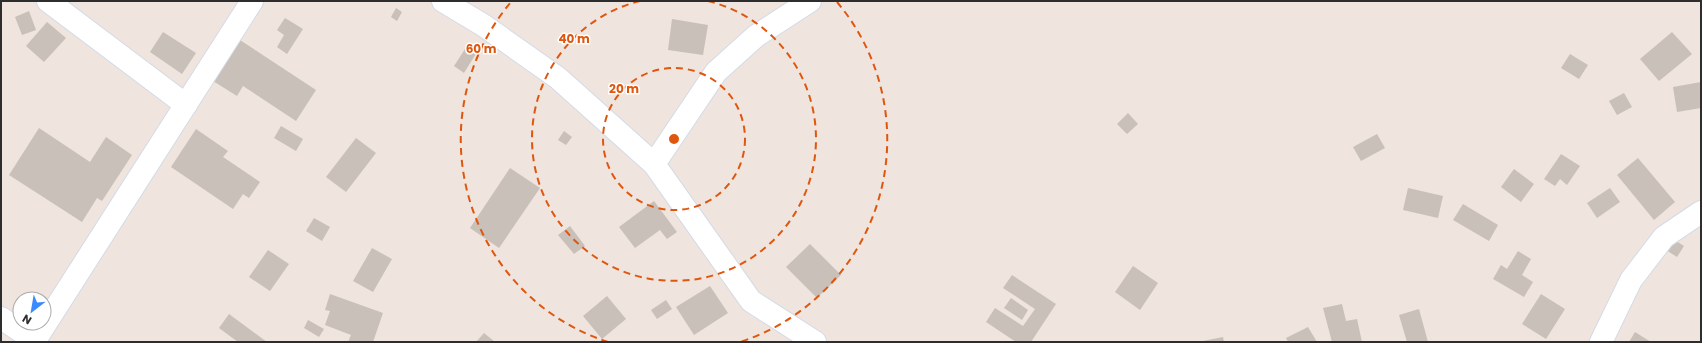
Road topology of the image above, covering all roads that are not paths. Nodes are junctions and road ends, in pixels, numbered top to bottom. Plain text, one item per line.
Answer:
1 (48, 1) edge
2 (252, 1) edge
3 (443, 1) edge
4 (810, 1) edge
5 (186, 105) junction
6 (654, 164) junction
7 (1701, 212) edge
8 (1, 318) edge
9 (35, 341) edge
10 (815, 342) edge
11 (1601, 342) edge

1 - 5 street
2 - 5 street
3 - 6 street
4 - 6 street
5 - 9 street
6 - 10 street
7 - 11 street
8 - 9 street

